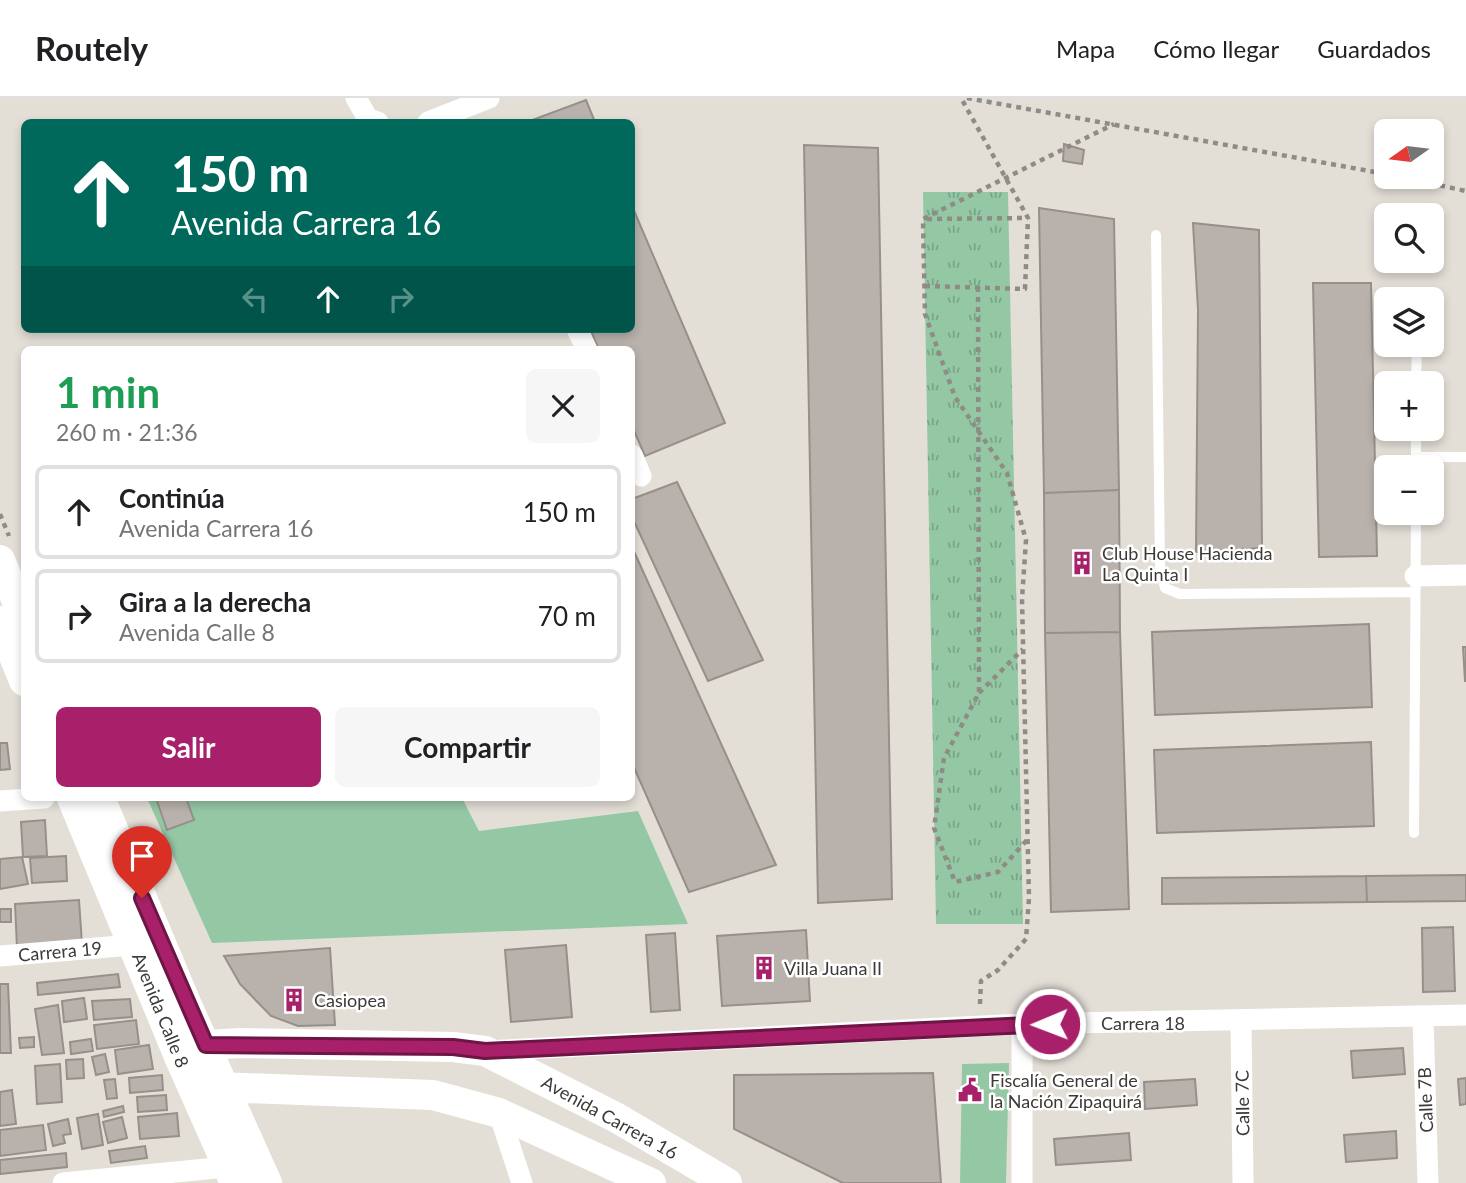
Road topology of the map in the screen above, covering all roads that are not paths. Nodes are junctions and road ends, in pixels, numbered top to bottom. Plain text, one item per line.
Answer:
1 (356, 98) edge
2 (486, 108) edge
3 (368, 119) edge
4 (440, 119) edge
5 (1156, 235) dead end
6 (1466, 457) edge
7 (1444, 459) edge
8 (635, 462) edge
9 (641, 476) dead end
10 (1416, 525) edge
11 (0, 561) edge
12 (1466, 575) edge
13 (1415, 584) junction
14 (21, 612) edge
15 (0, 621) edge
16 (21, 674) edge
17 (21, 800) edge
18 (0, 801) edge
19 (74, 801) edge
20 (101, 801) edge
21 (1414, 833) dead end
22 (148, 944) junction
23 (0, 956) edge
24 (1466, 1016) edge
25 (1423, 1017) junction
26 (1241, 1022) junction
27 (1022, 1024) junction
28 (206, 1045) junction
29 (175, 1047) junction
30 (485, 1051) junction
31 (192, 1086) junction
32 (223, 1086) junction
33 (499, 1113) junction
34 (231, 1175) edge
35 (63, 1183) edge
36 (267, 1183) edge
37 (522, 1183) edge
38 (651, 1183) edge
39 (727, 1183) edge
40 (1022, 1183) edge
41 (1243, 1183) edge
42 (1427, 1183) edge

1 - 3 street
2 - 4 street
5 - 13 lane
6 - 7 lane
8 - 9 street
10 - 13 lane
11 - 14 main road
12 - 13 street
13 - 21 lane
15 - 16 main road
17 - 18 street
19 - 22 main road, Avenida Calle 8
20 - 22 main road, Avenida Calle 8
22 - 23 street, Carrera 19
22 - 28 main road, Avenida Calle 8
22 - 29 main road, Avenida Calle 8
24 - 25 street, Carrera 18
25 - 26 street, Carrera 18
25 - 42 street, Calle 7B
26 - 27 street, Carrera 18
26 - 41 street, Calle 7C
27 - 30 street, Carrera 18
27 - 40 street
28 - 29 main road, Avenida Carrera 16
28 - 30 main road, Avenida Carrera 16
28 - 32 main road, Avenida Calle 8
29 - 31 main road, Avenida Calle 8
30 - 39 main road, Avenida Carrera 16
31 - 32 main road
31 - 34 main road, Avenida Calle 8
32 - 33 main road
32 - 36 main road, Avenida Calle 8
33 - 37 street
33 - 38 main road
34 - 35 street

